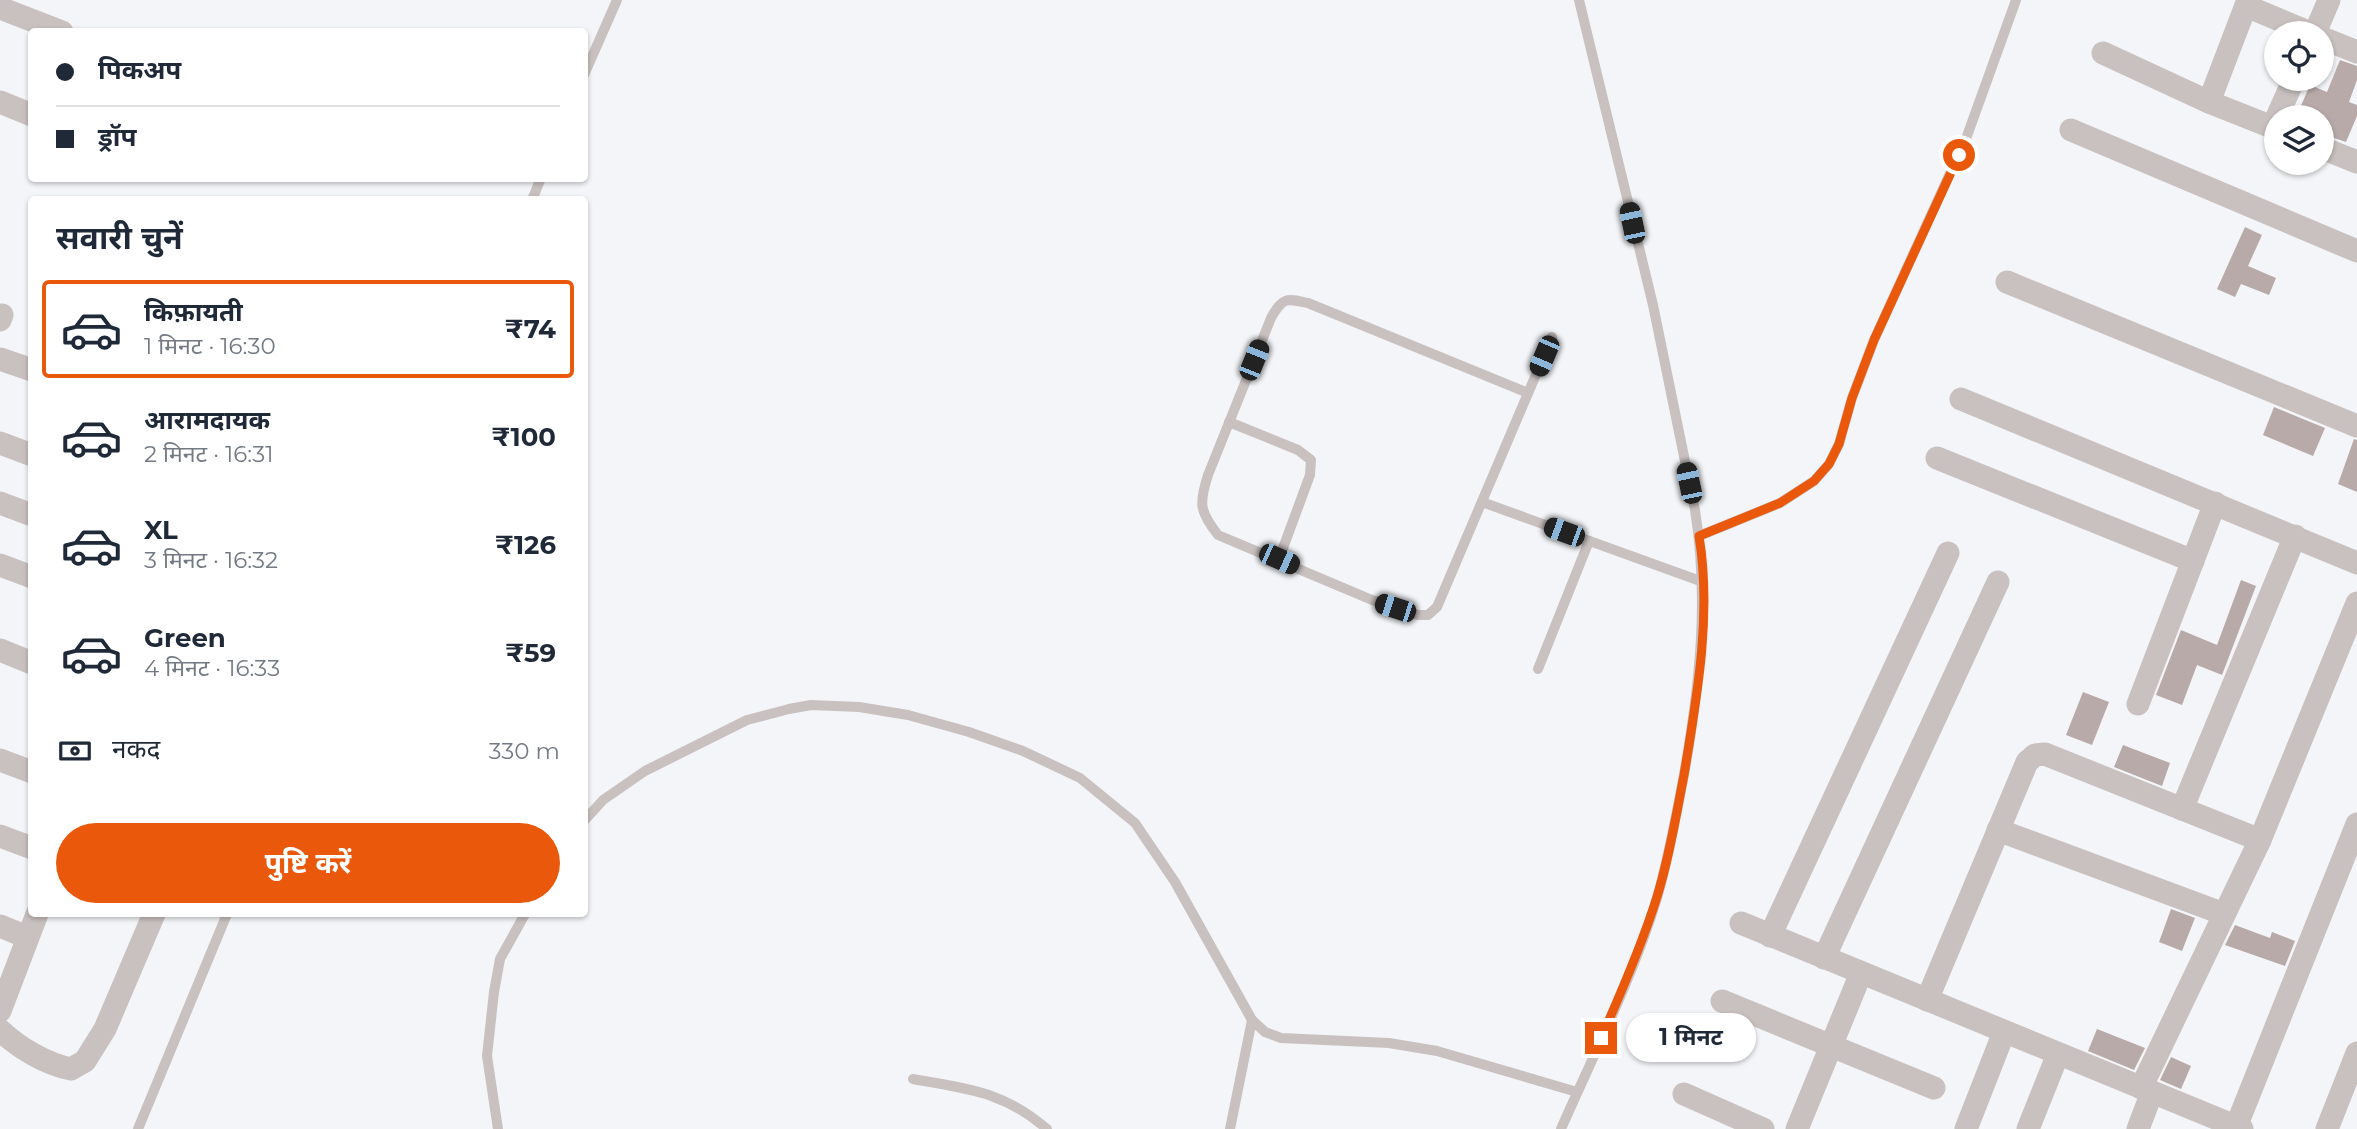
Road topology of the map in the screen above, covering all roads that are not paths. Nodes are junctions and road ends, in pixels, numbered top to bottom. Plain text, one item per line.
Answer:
1 (617, 0) edge
2 (1578, 0) edge
3 (2016, 0) edge
4 (2329, 0) edge
5 (2247, 3) edge
6 (0, 8) edge
7 (2287, 21) edge
8 (2319, 21) edge
9 (52, 28) edge
10 (2334, 43) edge
11 (2357, 52) edge
12 (2103, 53) dead end
13 (588, 66) edge
14 (0, 102) edge
15 (2209, 102) junction
16 (28, 113) edge
17 (2264, 119) edge
18 (2071, 130) dead end
19 (2334, 153) edge
20 (2357, 162) edge
21 (2357, 251) edge
22 (2007, 282) dead end
23 (1552, 337) dead end
24 (0, 359) edge
25 (28, 369) edge
26 (1528, 393) junction
27 (1961, 399) dead end
28 (1229, 422) junction
29 (2357, 426) edge
30 (0, 443) edge
31 (28, 454) edge
32 (1937, 458) dead end
33 (1482, 502) junction
34 (0, 503) edge
35 (2215, 503) junction
36 (28, 514) edge
37 (1699, 536) junction
38 (2295, 536) junction
39 (1589, 541) junction
40 (1948, 553) dead end
41 (1279, 559) junction
42 (2193, 561) junction
43 (2357, 563) edge
44 (0, 565) edge
45 (28, 576) edge
46 (1703, 582) junction
47 (1998, 582) dead end
48 (2357, 603) edge
49 (2350, 638) edge
50 (0, 650) edge
51 (28, 661) edge
52 (1538, 669) dead end
53 (2138, 704) dead end
54 (0, 760) edge
55 (28, 770) edge
56 (2182, 809) junction
57 (588, 817) edge
58 (2357, 825) edge
59 (1998, 830) junction
60 (0, 836) edge
61 (2260, 840) junction
62 (28, 846) edge
63 (2224, 914) junction
64 (36, 917) edge
65 (154, 917) edge
66 (226, 917) edge
67 (523, 917) edge
68 (1741, 923) dead end
69 (0, 926) edge
70 (1770, 936) junction
71 (27, 937) junction
72 (1824, 958) junction
73 (1861, 973) junction
74 (1927, 1000) junction
75 (1722, 1001) dead end
76 (0, 1011) edge
77 (1252, 1020) junction
78 (0, 1030) edge
79 (2004, 1032) junction
80 (1831, 1047) junction
81 (2357, 1053) edge
82 (2058, 1054) junction
83 (914, 1079) dead end
84 (1934, 1088) dead end
85 (2147, 1090) junction
86 (1577, 1092) junction
87 (1684, 1094) dead end
88 (2204, 1122) edge
89 (2239, 1128) edge
90 (138, 1129) edge
91 (498, 1129) edge
92 (1047, 1129) edge
93 (1230, 1129) edge
94 (1561, 1129) edge
95 (1763, 1129) edge
96 (1797, 1129) edge
97 (1966, 1129) edge
98 (2028, 1129) edge
99 (2138, 1129) edge
100 (2327, 1129) edge

1 - 13 lane
2 - 37 lane
3 - 37 lane
4 - 8 street
5 - 7 street
5 - 15 street
6 - 9 street
10 - 11 street
12 - 15 street
14 - 16 street
15 - 17 street
18 - 21 street
19 - 20 street
22 - 29 street
23 - 26 lane
24 - 25 street
26 - 28 lane
26 - 33 lane
27 - 35 street
28 - 41 lane
28 - 41 lane
30 - 31 street
32 - 42 street
33 - 39 lane
33 - 41 lane
34 - 36 street
35 - 38 street
35 - 42 street
37 - 46 lane
38 - 43 street
38 - 56 street
39 - 46 lane
39 - 52 lane
40 - 70 street
42 - 53 street
44 - 45 street
46 - 86 lane
47 - 72 street
48 - 49 street
49 - 61 street
50 - 51 street
54 - 55 street
56 - 59 street
56 - 61 street
57 - 77 lane
58 - 89 street
59 - 63 street
59 - 74 street
60 - 62 street
61 - 63 street
63 - 85 street
64 - 71 street
65 - 78 street
66 - 90 lane
67 - 91 lane
68 - 70 street
69 - 71 street
70 - 72 street
71 - 76 street
72 - 73 street
73 - 74 street
73 - 80 street
74 - 79 street
75 - 80 street
77 - 86 lane
77 - 93 lane
79 - 82 street
79 - 97 street
80 - 84 street
80 - 96 street
81 - 100 street
82 - 85 street
82 - 98 street
83 - 92 lane
85 - 88 street
85 - 99 street
86 - 94 lane
87 - 95 street
88 - 89 street

